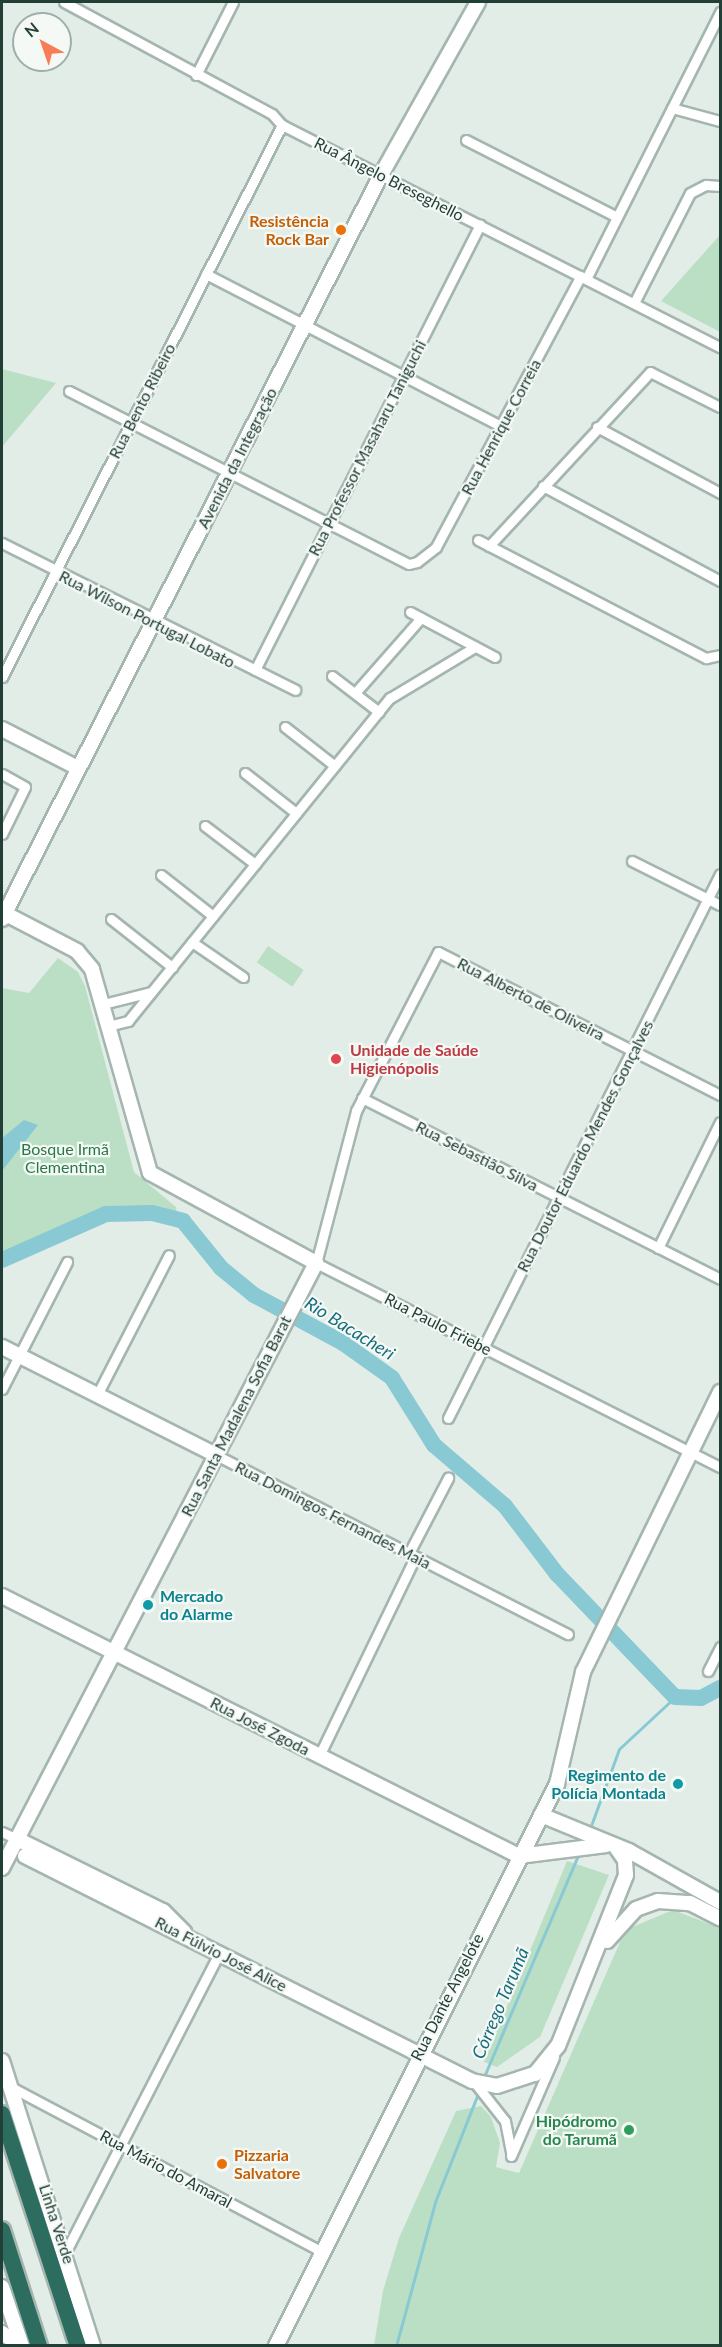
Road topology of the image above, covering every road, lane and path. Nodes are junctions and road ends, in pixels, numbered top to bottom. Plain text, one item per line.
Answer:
1 (64, 2) edge
2 (233, 2) edge
3 (478, 2) edge
4 (720, 12) edge
5 (196, 75) junction
6 (672, 108) junction
7 (720, 121) edge
8 (282, 125) junction
9 (466, 140) dead end
10 (381, 175) junction
11 (720, 186) edge
12 (617, 217) junction
13 (480, 225) junction
14 (206, 274) junction
15 (583, 277) junction
16 (634, 303) junction
17 (305, 325) junction
18 (720, 347) edge
19 (404, 376) junction
20 (69, 391) dead end
21 (720, 407) edge
22 (131, 422) junction
23 (501, 426) junction
24 (597, 427) junction
25 (229, 472) junction
26 (543, 486) junction
27 (720, 493) edge
28 (329, 523) junction
29 (478, 540) dead end
30 (2, 543) edge
31 (489, 546) junction
32 (56, 571) junction
33 (720, 581) edge
34 (410, 612) dead end
35 (421, 618) junction
36 (153, 622) junction
37 (475, 647) junction
38 (720, 655) edge
39 (495, 657) dead end
40 (255, 670) junction
41 (332, 676) dead end
42 (2, 677) edge
43 (295, 690) dead end
44 (355, 693) junction
45 (379, 712) junction
46 (285, 727) dead end
47 (2, 729) edge
48 (335, 766) junction
49 (78, 768) junction
50 (245, 773) dead end
51 (2, 774) edge
52 (296, 813) junction
53 (205, 826) dead end
54 (2, 834) edge
55 (632, 861) dead end
56 (255, 864) junction
57 (720, 874) edge
58 (161, 875) dead end
59 (708, 899) junction
60 (720, 905) edge
61 (2, 914) edge
62 (213, 916) junction
63 (111, 919) dead end
64 (192, 942) junction
65 (438, 952) joint
66 (172, 967) junction
67 (243, 976) dead end
68 (151, 992) junction
69 (103, 1004) junction
70 (108, 1026) junction
71 (632, 1050) junction
72 (720, 1095) edge
73 (362, 1098) junction
74 (720, 1122) edge
75 (559, 1198) junction
76 (658, 1248) junction
77 (169, 1255) dead end
78 (68, 1262) dead end
79 (316, 1263) junction
80 (720, 1279) edge
81 (2, 1347) edge
82 (484, 1348) junction
83 (19, 1355) junction
84 (2, 1389) edge
85 (720, 1392) edge
86 (97, 1395) junction
87 (448, 1419) dead end
88 (691, 1452) junction
89 (216, 1455) junction
90 (720, 1467) edge
91 (448, 1478) dead end
92 (412, 1555) junction
93 (2, 1596) edge
94 (568, 1634) dead end
95 (720, 1647) edge
96 (114, 1652) junction
97 (708, 1671) dead end
98 (319, 1756) junction
99 (541, 1815) junction
100 (2, 1832) edge
101 (17, 1839) junction
102 (595, 1842) junction
103 (614, 1846) junction
104 (25, 1856) dead end
105 (519, 1856) junction
106 (5, 1862) edge
107 (720, 1902) edge
108 (720, 1918) edge
109 (188, 1938) junction
110 (219, 1953) junction
111 (596, 1958) junction
112 (558, 2046) junction
113 (417, 2054) junction
114 (2, 2061) edge
115 (9, 2086) junction
116 (487, 2089) junction
117 (2, 2114) edge
118 (121, 2145) junction
119 (2, 2230) edge
120 (323, 2252) junction
121 (64, 2255) junction
122 (2, 2287) edge
123 (6, 2321) edge
124 (2, 2333) edge
125 (21, 2346) edge
126 (39, 2346) edge
127 (78, 2346) edge
128 (93, 2346) edge
129 (276, 2346) edge

1 - 5 street, Rua Ângelo Breseghello
2 - 5 street
3 - 10 main road, Avenida da Integração
4 - 6 street, Rua Henrique Correia
5 - 8 street, Rua Ângelo Breseghello
6 - 7 street
6 - 12 street, Rua Henrique Correia
8 - 10 street, Rua Ângelo Breseghello
8 - 14 street, Rua Bento Ribeiro
9 - 12 street
10 - 13 street, Rua Ângelo Breseghello
10 - 17 main road, Avenida da Integração
11 - 16 street
12 - 15 street, Rua Henrique Correia
13 - 15 street, Rua Ângelo Breseghello
13 - 19 street, Rua Professor Masaharu Taniguchi
14 - 17 street
14 - 22 street, Rua Bento Ribeiro
15 - 16 street, Rua Ângelo Breseghello
15 - 23 street, Rua Henrique Correia
16 - 18 street, Rua Ângelo Breseghello
17 - 19 street
17 - 25 main road, Avenida da Integração
19 - 23 street
19 - 28 street, Rua Professor Masaharu Taniguchi
20 - 22 street
21 - 24 street
22 - 25 street
22 - 32 street, Rua Bento Ribeiro
23 - 28 street, Rua Henrique Correia
24 - 26 street
24 - 27 street
25 - 28 street
25 - 36 main road, Avenida da Integração
26 - 31 street
26 - 33 street
28 - 40 street, Rua Professor Masaharu Taniguchi
29 - 31 street
30 - 32 street, Rua Wilson Portugal Lobato
31 - 38 street
32 - 36 street, Rua Wilson Portugal Lobato
32 - 42 street, Rua Bento Ribeiro
34 - 35 street
35 - 37 street
35 - 44 street
36 - 40 street, Rua Wilson Portugal Lobato
36 - 49 main road, Avenida da Integração
37 - 39 street
37 - 45 street
40 - 43 street, Rua Wilson Portugal Lobato
41 - 44 street
44 - 45 street
45 - 48 street
46 - 48 street
47 - 49 main road
48 - 52 street
49 - 61 main road, Avenida da Integração
50 - 52 street
51 - 54 street
52 - 56 street
53 - 56 street
55 - 59 street
56 - 62 street
57 - 59 street, Rua Doutor Eduardo Mendes Gonçalves
58 - 62 street
59 - 60 street
59 - 71 street, Rua Doutor Eduardo Mendes Gonçalves
61 - 69 main road
62 - 64 street
63 - 66 street
64 - 66 street
64 - 67 street
65 - 71 street, Rua Alberto de Oliveira
65 - 73 street, Rua Santa Madalena Sofia Barat
66 - 68 street
68 - 69 street
68 - 70 street
69 - 70 main road
70 - 79 main road, Rua Paulo Friebe
71 - 72 street, Rua Alberto de Oliveira
71 - 75 street, Rua Doutor Eduardo Mendes Gonçalves
73 - 75 street, Rua Sebastião Silva
73 - 79 street, Rua Santa Madalena Sofia Barat
74 - 76 street
75 - 76 street, Rua Sebastião Silva
75 - 82 street, Rua Doutor Eduardo Mendes Gonçalves
76 - 80 street, Rua Sebastião Silva
77 - 86 street
78 - 83 street
79 - 82 street, Rua Paulo Friebe
79 - 89 main road, Rua Santa Madalena Sofia Barat
81 - 83 main road, Rua Domingos Fernandes Maia
82 - 87 street, Rua Doutor Eduardo Mendes Gonçalves
82 - 88 street, Rua Paulo Friebe
83 - 84 street
83 - 86 main road, Rua Domingos Fernandes Maia
85 - 88 main road, Rua Dante Angelote
86 - 89 main road, Rua Domingos Fernandes Maia
88 - 90 street, Rua Paulo Friebe
88 - 99 main road, Rua Dante Angelote
89 - 92 street, Rua Domingos Fernandes Maia
89 - 96 main road, Rua Santa Madalena Sofia Barat
91 - 92 street
92 - 94 street, Rua Domingos Fernandes Maia
92 - 98 street
93 - 96 main road, Rua José Zgoda
95 - 97 street
96 - 98 main road, Rua José Zgoda
96 - 101 main road, Rua Santa Madalena Sofia Barat
98 - 105 main road, Rua José Zgoda
99 - 102 main road
99 - 105 main road, Rua Dante Angelote
100 - 101 street
101 - 106 main road, Rua Santa Madalena Sofia Barat
101 - 109 main road
102 - 103 main road
102 - 105 main road
103 - 107 main road
103 - 111 main road
104 - 109 main road, Rua Fúlvio José Alice
105 - 113 main road, Rua Dante Angelote
106 - 109 main road
108 - 111 main road
109 - 110 main road, Rua Fúlvio José Alice
110 - 113 main road, Rua Fúlvio José Alice
110 - 118 street
111 - 112 main road
112 - 116 main road
112 - 116 street
113 - 116 main road, Rua Fúlvio José Alice
113 - 120 main road, Rua Dante Angelote
114 - 115 main road
115 - 118 street, Rua Mário do Amaral
115 - 121 main road
117 - 127 highway, Linha Verde
118 - 120 street, Rua Mário do Amaral
118 - 121 street
119 - 126 highway
120 - 129 main road, Rua Dante Angelote
121 - 128 main road
122 - 123 main road
123 - 125 main road
124 - 125 main road

